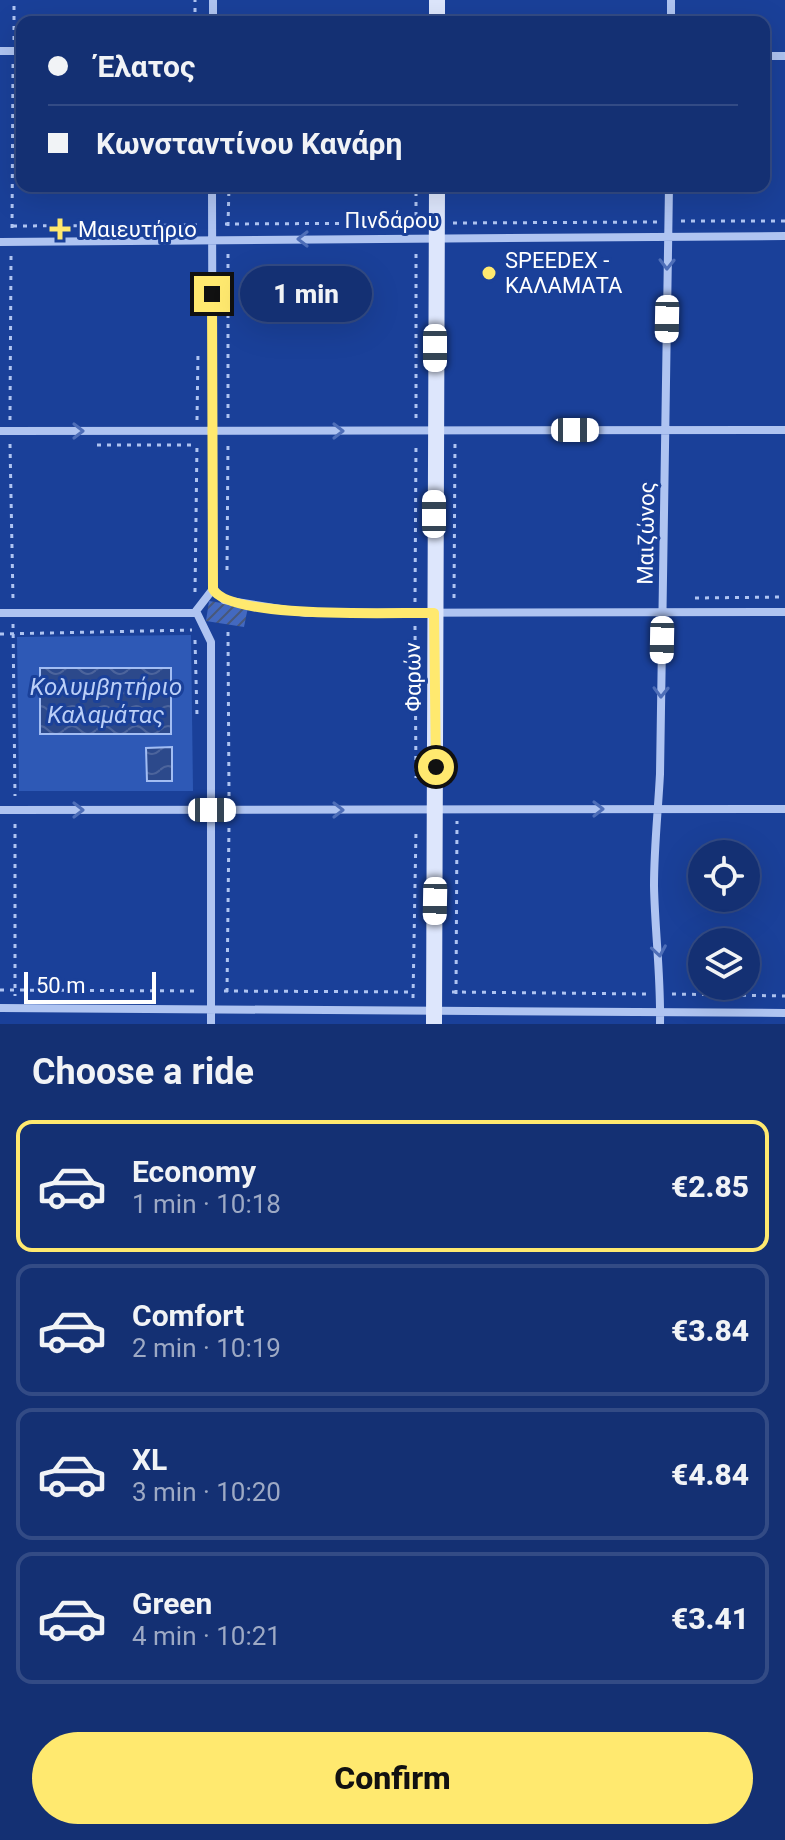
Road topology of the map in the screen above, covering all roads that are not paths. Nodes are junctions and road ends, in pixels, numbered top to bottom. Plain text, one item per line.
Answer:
1 (212, 192) edge
2 (437, 192) edge
3 (669, 192) edge
4 (785, 236) edge
5 (668, 237) junction
6 (437, 238) junction
7 (211, 239) junction
8 (0, 242) edge
9 (435, 430) junction
10 (665, 430) junction
11 (785, 430) edge
12 (0, 431) edge
13 (212, 431) junction
14 (213, 589) junction
15 (434, 606) junction
16 (785, 612) edge
17 (0, 613) edge
18 (196, 613) junction
19 (662, 613) junction
20 (436, 809) junction
21 (656, 809) junction
22 (785, 809) edge
23 (0, 810) edge
24 (212, 810) junction
25 (0, 1008) edge
26 (211, 1010) junction
27 (660, 1013) junction
28 (785, 1013) edge
29 (434, 1018) edge
30 (211, 1024) edge
31 (660, 1024) edge

1 - 7 street
2 - 6 main road, Φαρών
3 - 5 street, Μαιζώνος
4 - 5 street, Πινδάρου
5 - 6 street, Πινδάρου
5 -> 10 street, Μαιζώνος
6 -> 7 street, Πινδάρου
6 - 9 main road, Φαρών
7 - 8 street, Πινδάρου
7 - 13 street
9 - 10 street
13 -> 9 street
9 - 15 main road, Φαρών
10 - 11 street
10 - 19 street, Μαιζώνος
12 -> 13 street
13 - 14 street
14 - 15 street
14 - 18 street
15 - 19 street
15 - 20 main road, Φαρών
16 - 19 street
17 - 18 street
18 - 24 street
19 -> 21 street, Μαιζώνος
20 -> 21 street
24 -> 20 street
20 - 29 main road, Φαρών
21 - 22 street
21 -> 27 street, Μαιζώνος
23 -> 24 street
24 - 26 street
25 - 26 street
26 - 29 street
26 - 30 street
27 - 28 street
27 - 29 street
27 - 31 street, Μαιζώνος

